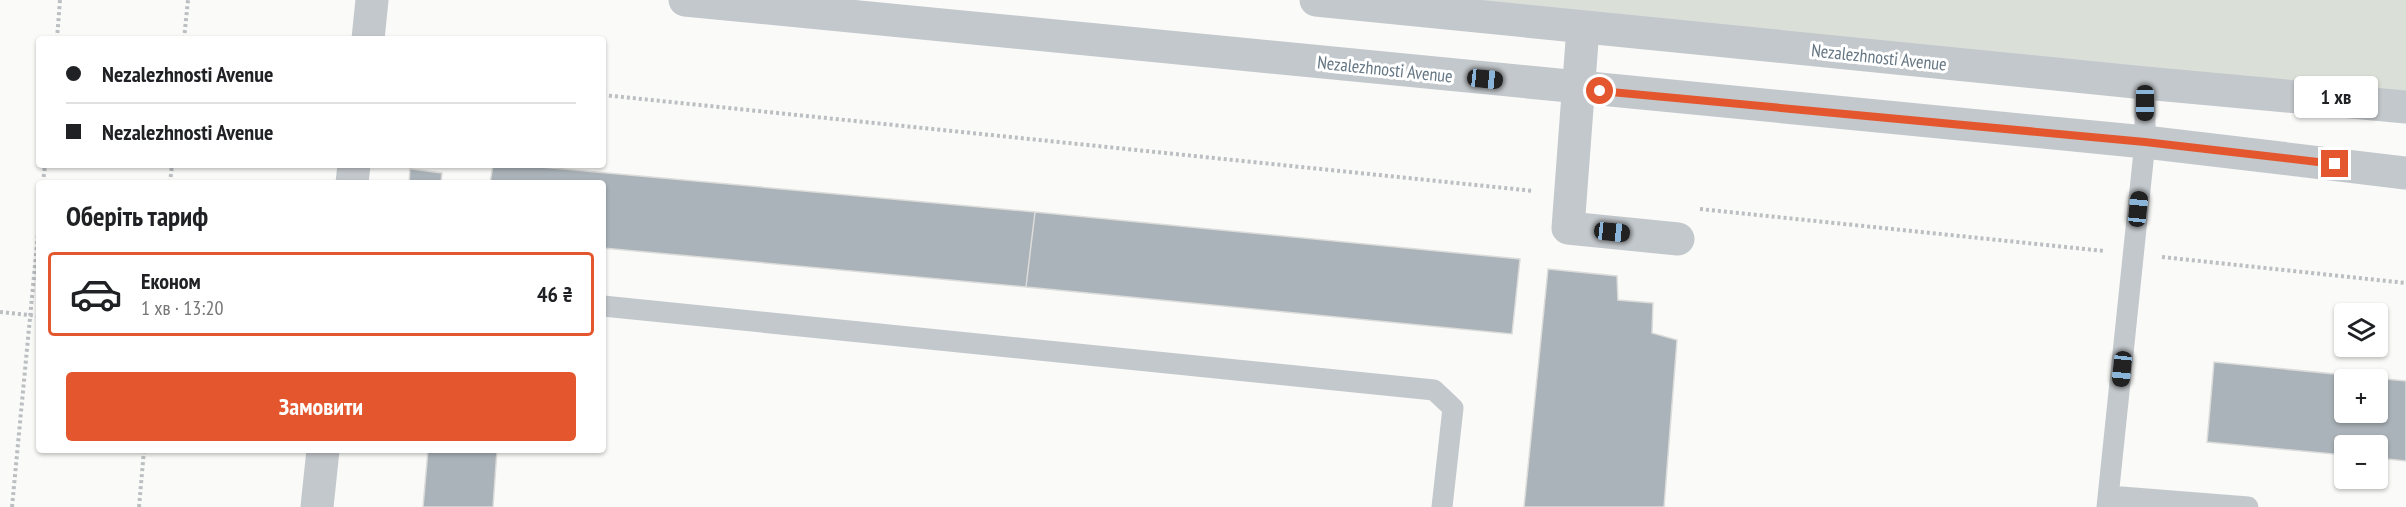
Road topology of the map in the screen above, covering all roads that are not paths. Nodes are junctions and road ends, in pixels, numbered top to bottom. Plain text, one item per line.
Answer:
1 (372, 0) edge
2 (685, 0) edge
3 (1316, 0) edge
4 (1583, 28) junction
5 (368, 36) edge
6 (2145, 83) junction
7 (1579, 88) junction
8 (2406, 106) edge
9 (2145, 142) junction
10 (2406, 173) edge
11 (1678, 239) dead end
12 (606, 306) edge
13 (323, 453) edge
14 (2108, 502) edge
15 (317, 507) edge
16 (1442, 507) edge
17 (2248, 507) edge

1 - 5 street
2 - 7 street, Nezalezhnosti Avenue
3 - 4 street, Nezalezhnosti Avenue
4 - 6 street, Nezalezhnosti Avenue
4 - 7 street
6 - 8 street, Nezalezhnosti Avenue
6 - 9 lane
7 - 9 street, Nezalezhnosti Avenue
7 - 11 street
9 - 10 street, Nezalezhnosti Avenue
9 - 14 lane
12 - 16 lane
13 - 15 street
14 - 17 lane

